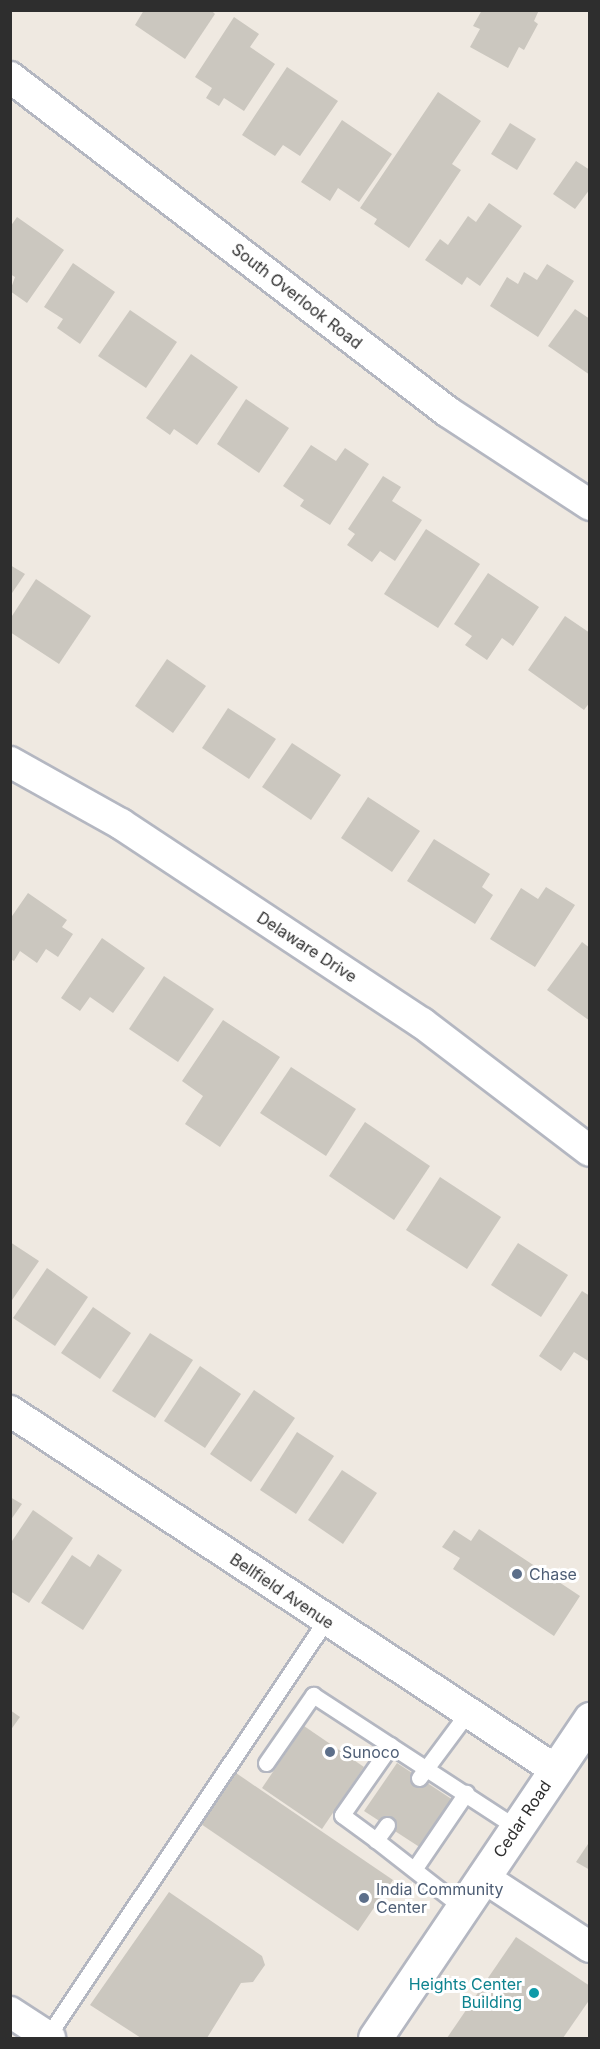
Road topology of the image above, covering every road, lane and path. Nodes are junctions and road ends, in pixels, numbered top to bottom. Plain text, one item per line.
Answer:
1 (10, 77) edge
2 (590, 506) edge
3 (10, 762) edge
4 (590, 1151) edge
5 (10, 1411) edge
6 (326, 1620) junction
7 (468, 1713) junction
8 (590, 1719) edge
9 (391, 1744) junction
10 (266, 1763) dead end
11 (556, 1770) junction
12 (422, 1772) junction
13 (466, 1793) junction
14 (387, 1825) dead end
15 (517, 1828) junction
16 (376, 1840) junction
17 (415, 1868) junction
18 (483, 1877) junction
19 (463, 1908) junction
20 (590, 1947) edge
21 (10, 2012) edge
22 (49, 2038) edge
23 (375, 2038) edge

1 - 2 street, South Overlook Road
3 - 4 street, Delaware Drive
5 - 6 street, Bellfield Avenue
6 - 7 street, Bellfield Avenue
6 - 22 lane
7 - 11 street, Bellfield Avenue
7 - 12 lane
8 - 11 main road, Cedar Road
9 - 10 lane
9 - 12 lane
9 - 16 lane
11 - 15 main road, Cedar Road
12 - 13 lane
13 - 15 lane
13 - 17 lane
14 - 16 lane
15 - 18 main road, Cedar Road
16 - 17 lane
17 - 19 lane
18 - 19 main road, Cedar Road
18 - 20 street
19 - 23 main road, Cedar Road
21 - 22 street

